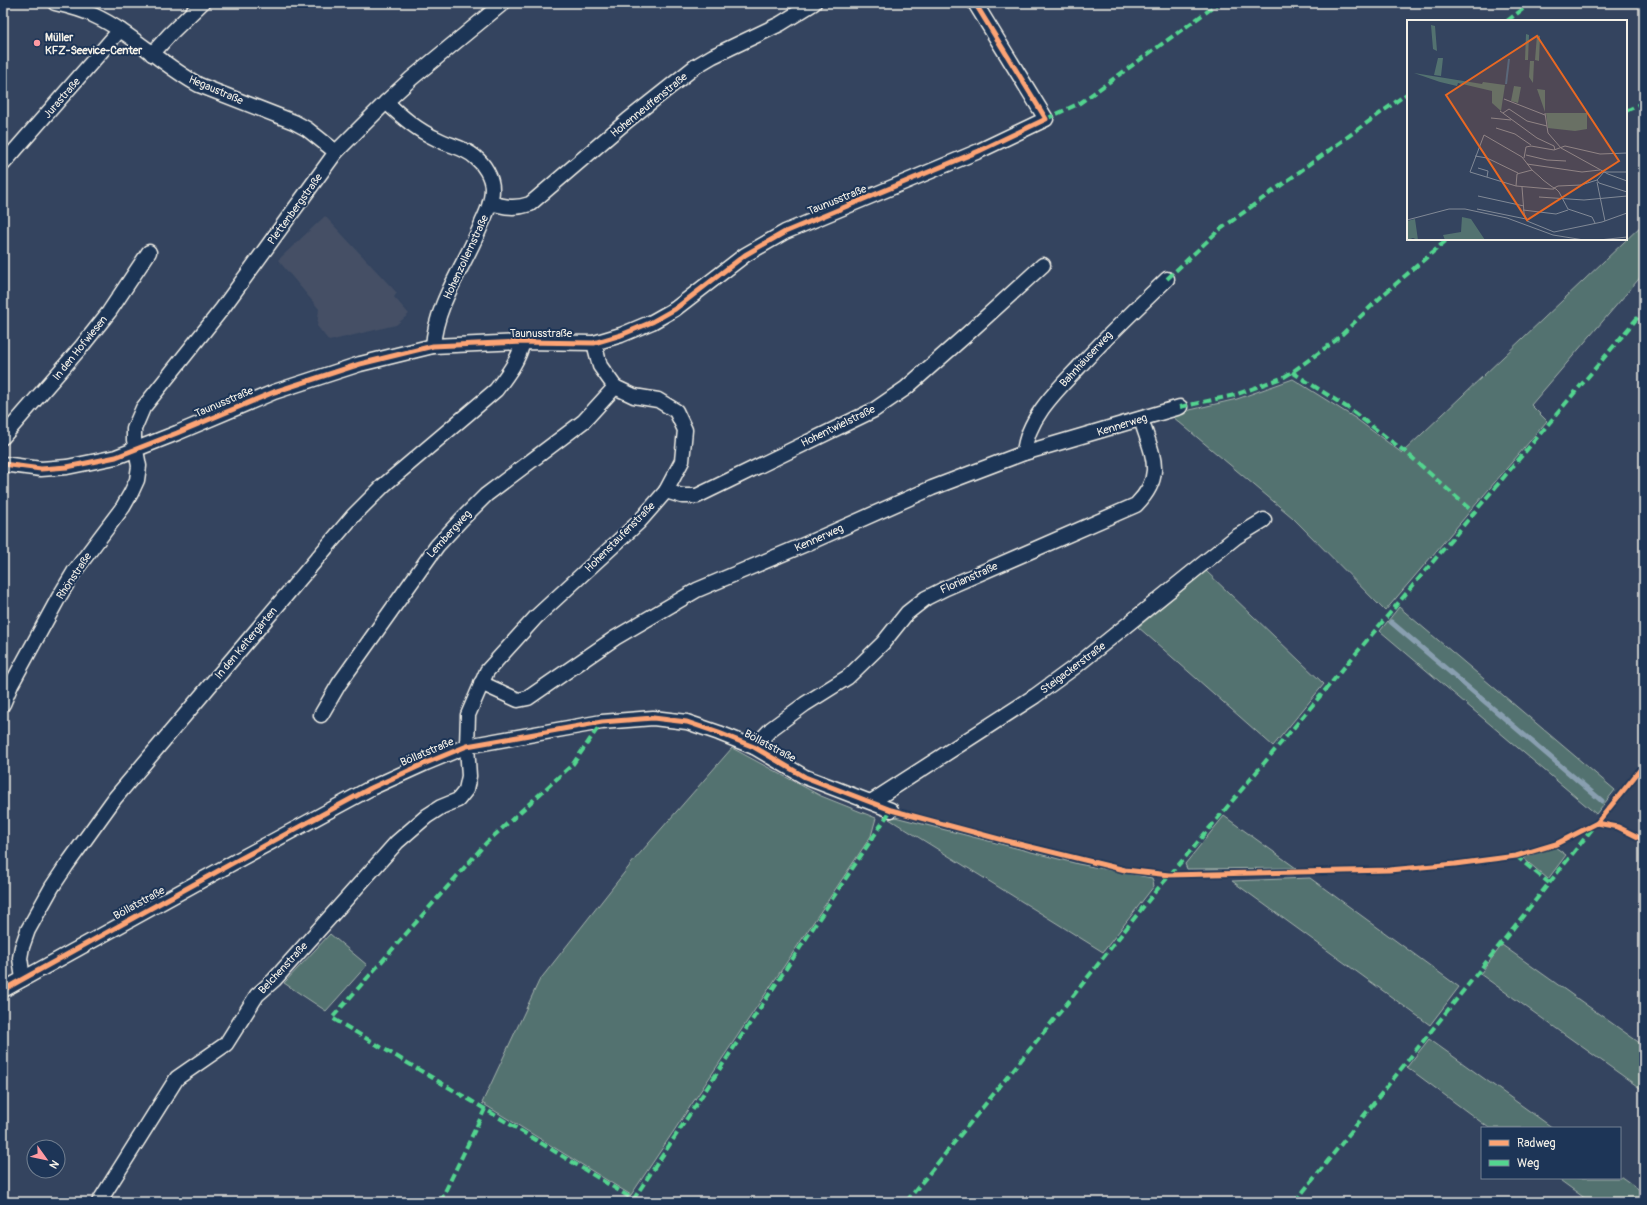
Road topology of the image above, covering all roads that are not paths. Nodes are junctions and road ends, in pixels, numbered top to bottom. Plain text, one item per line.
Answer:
1 (55, 3) edge
2 (202, 3) edge
3 (503, 3) edge
4 (814, 3) edge
5 (974, 3) edge
6 (120, 30) junction
7 (152, 54) junction
8 (386, 102) junction
9 (336, 152) junction
10 (3, 164) edge
11 (490, 204) junction
12 (149, 252) dead end
13 (1043, 265) dead end
14 (1167, 279) dead end
15 (523, 342) junction
16 (594, 343) junction
17 (433, 346) junction
18 (615, 387) junction
19 (1180, 407) dead end
20 (1141, 419) junction
21 (3, 437) edge
22 (136, 449) junction
23 (1024, 453) junction
24 (3, 464) edge
25 (666, 491) junction
26 (1264, 520) dead end
27 (481, 683) junction
28 (3, 704) edge
29 (321, 715) dead end
30 (467, 746) junction
31 (754, 747) junction
32 (871, 802) junction
33 (891, 810) dead end
34 (23, 980) junction
35 (3, 990) edge
36 (99, 1202) edge

1 - 6 street, Hegaustraße
2 - 7 street
3 - 8 street, Plettenbergstraße
4 - 11 street, Hohenneuffenstraße
5 - 16 street, Taunusstraße
6 - 7 street, Hegaustraße
6 - 10 street, Jurastraße
7 - 9 street, Hegaustraße
8 - 9 street, Plettenbergstraße
8 - 11 street, Hohenzollernstraße
9 - 22 street, Plettenbergstraße
11 - 17 street, Hohenzollernstraße
12 - 21 street, In den Hofwiesen
13 - 25 street, Hohentwielstraße
14 - 23 street, Bahnhäuserweg
15 - 16 street, Taunusstraße
15 - 17 street, Taunusstraße
15 - 34 street, In den Keltergärten
16 - 18 street, Hohenstaufenstraße
17 - 22 street, Taunusstraße
18 - 25 street, Hohenstaufenstraße
18 - 29 street, Lembergweg
19 - 20 street, Kennerweg
20 - 23 street, Kennerweg
20 - 31 street, Florianstraße
22 - 24 street, Taunusstraße
22 - 28 street, Rhönstraße
23 - 27 street, Kennerweg
25 - 27 street, Hohenstaufenstraße
26 - 32 street, Steigackerstraße
27 - 30 street, Hohenstaufenstraße
30 - 31 street, Böllatstraße
30 - 34 street, Böllatstraße
30 - 36 street, Belchenstraße
31 - 32 street, Böllatstraße
32 - 33 street, Böllatstraße
34 - 35 street, Böllatstraße

